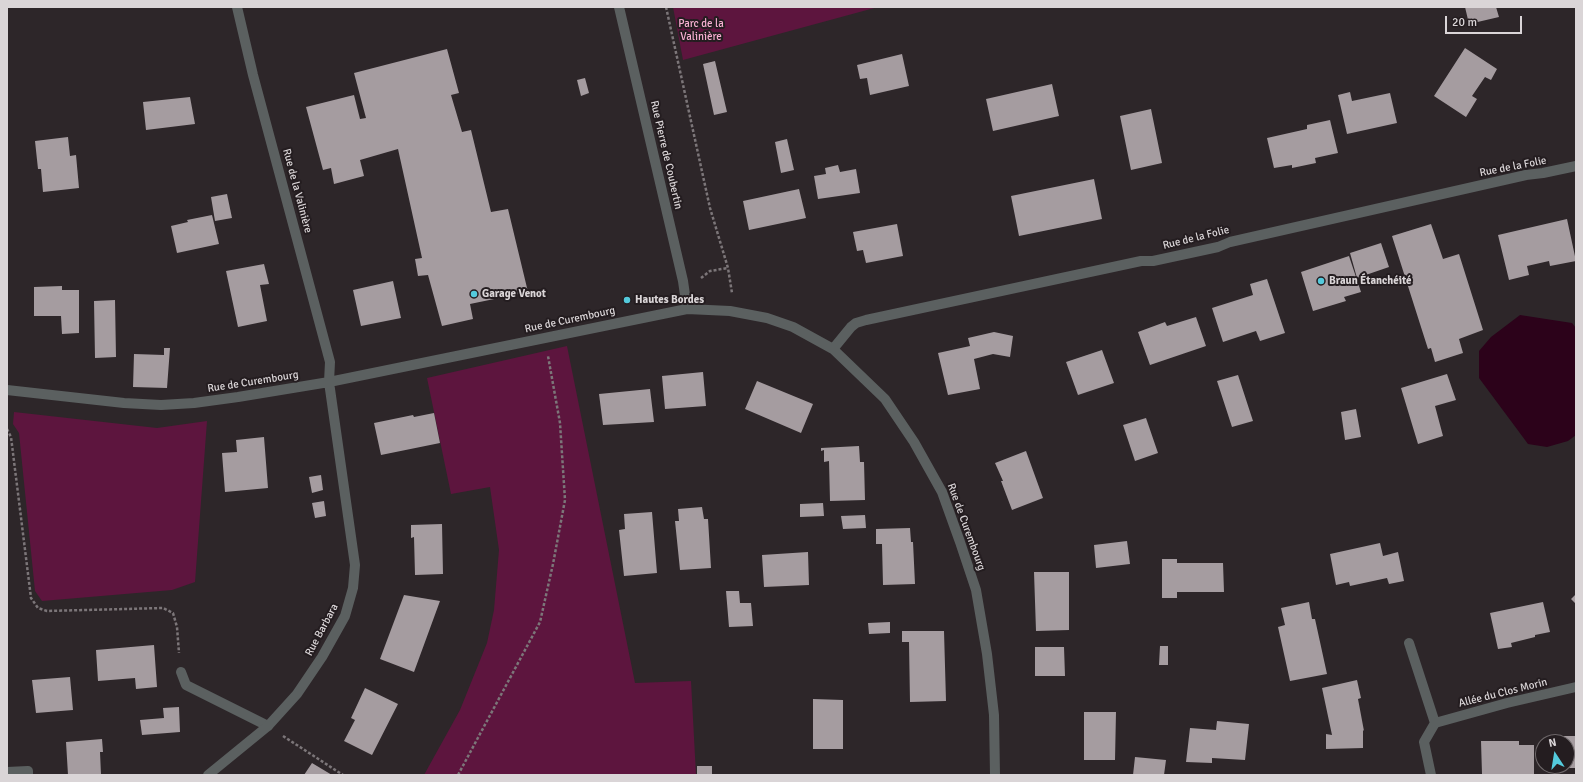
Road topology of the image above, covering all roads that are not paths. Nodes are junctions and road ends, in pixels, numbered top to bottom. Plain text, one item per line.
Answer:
1 (237, 7) edge
2 (619, 7) edge
3 (1576, 166) edge
4 (687, 309) junction
5 (833, 349) junction
6 (329, 382) junction
7 (7, 390) edge
8 (1409, 643) dead end
9 (181, 672) road end
10 (1576, 687) edge
11 (1436, 723) junction
12 (268, 726) junction
13 (7, 772) edge
14 (28, 775) edge
15 (208, 775) edge
16 (995, 775) edge
17 (1431, 775) edge

1 - 6 street, Rue de la Valinière
2 - 4 street, Rue Pierre de Coubertin
3 - 5 street, Rue de la Folie
4 - 5 street, Rue de Curembourg
4 - 6 street, Rue de Curembourg
5 - 16 street, Rue de Curembourg
6 - 7 street, Rue de Curembourg
6 - 12 street, Rue Barbara
8 - 11 street
9 - 12 street
10 - 11 street, Allée du Clos Morin
11 - 17 street
12 - 15 street, Rue Barbara
13 - 14 street

